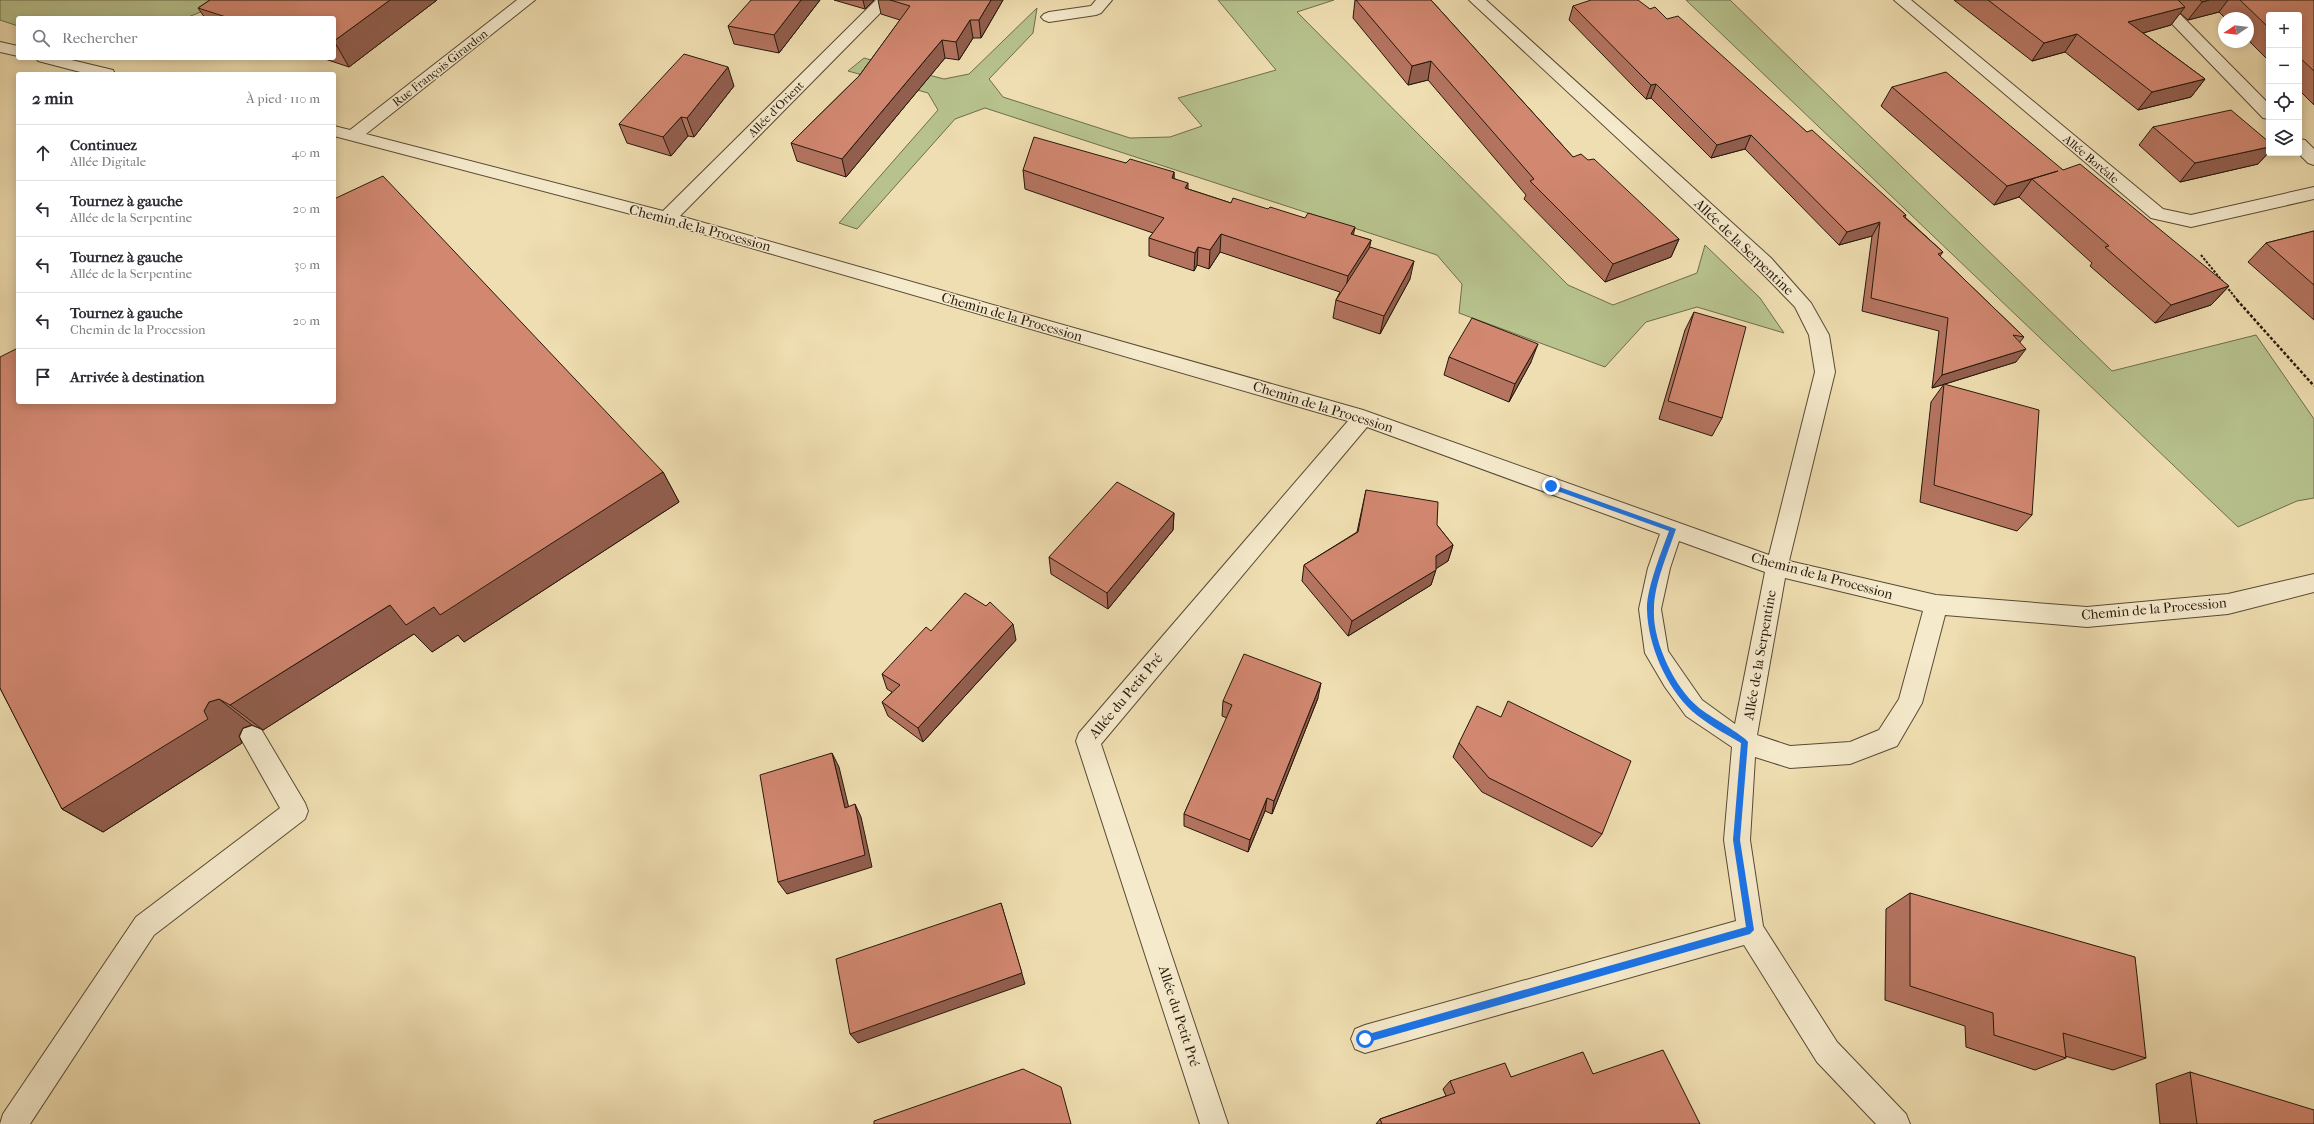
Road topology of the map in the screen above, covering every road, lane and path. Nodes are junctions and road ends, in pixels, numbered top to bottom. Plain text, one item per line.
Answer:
1 (527, 0) edge
2 (885, 0) edge
3 (1104, 0) edge
4 (1477, 0) edge
5 (1902, 0) edge
6 (2157, 0) edge
7 (1049, 17) dead end
8 (0, 47) edge
9 (16, 51) edge
10 (52, 60) edge
11 (99, 72) edge
12 (2266, 111) edge
13 (336, 132) edge
14 (353, 136) junction
15 (2302, 147) edge
16 (2314, 159) edge
17 (2314, 193) edge
18 (667, 218) junction
19 (2177, 218) junction
20 (2314, 386) edge
21 (1363, 418) junction
22 (1673, 529) junction
23 (1776, 568) junction
24 (2314, 583) edge
25 (1936, 605) junction
26 (252, 737) dead end
27 (1744, 742) junction
28 (1750, 930) junction
29 (1365, 1039) dead end
30 (13, 1124) edge
31 (1214, 1124) edge
32 (1896, 1124) edge

1 - 14 street, Rue François Girardon
2 - 18 street, Allée d'Orient
3 - 7 street
4 - 23 street, Allée de la Serpentine
5 - 19 street, Allée Boréale
6 - 12 street
8 - 9 street
10 - 11 street
13 - 14 street, Chemin de la Procession
14 - 18 street, Chemin de la Procession
15 - 16 street
17 - 19 street, Allée Boréale
18 - 21 street, Chemin de la Procession
19 - 20 path
21 - 22 street, Chemin de la Procession
21 - 31 street, Allée du Petit Pré
22 - 23 street, Chemin de la Procession
22 - 27 street, Allée de la Serpentine
23 - 25 street, Chemin de la Procession
23 - 27 street, Allée de la Serpentine
24 - 25 street, Chemin de la Procession
25 - 27 street, Allée de la Serpentine
26 - 30 street
27 - 28 street, Allée de la Serpentine
28 - 29 street
28 - 32 street, Allée de la Serpentine

